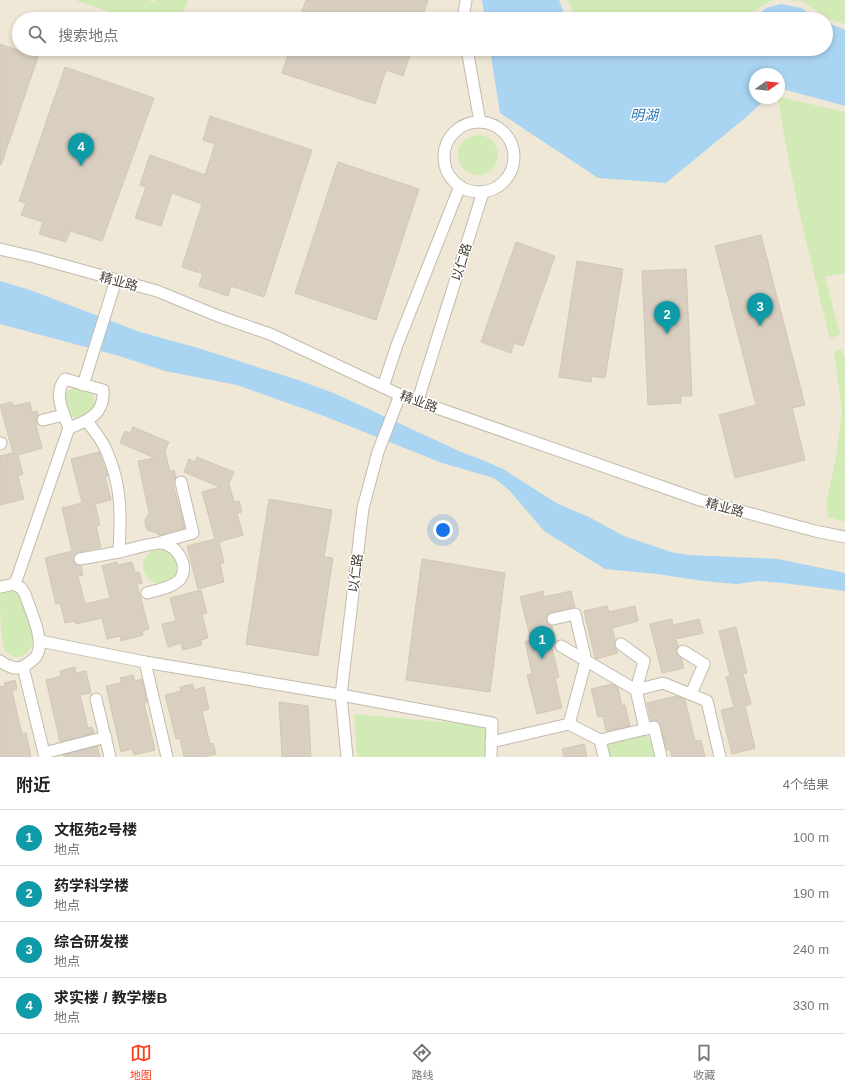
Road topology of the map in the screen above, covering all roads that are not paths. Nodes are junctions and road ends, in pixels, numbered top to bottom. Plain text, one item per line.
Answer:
1 (466, 0) edge
2 (465, 12) edge
3 (468, 56) edge
4 (480, 122) junction
5 (460, 186) junction
6 (483, 192) junction
7 (0, 249) edge
8 (116, 280) junction
9 (83, 385) junction
10 (383, 387) junction
11 (400, 395) junction
12 (418, 400) junction
13 (64, 415) junction
14 (43, 420) dead end
15 (87, 421) junction
16 (69, 428) junction
17 (181, 482) dead end
18 (845, 537) edge
19 (160, 542) junction
20 (119, 552) junction
21 (80, 559) dead end
22 (16, 584) junction
23 (0, 587) edge
24 (147, 593) dead end
25 (553, 619) dead end
26 (40, 641) junction
27 (621, 644) dead end
28 (561, 646) dead end
29 (683, 651) dead end
30 (0, 661) edge
31 (586, 661) junction
32 (145, 662) junction
33 (23, 667) junction
34 (636, 690) junction
35 (691, 694) junction
36 (341, 695) junction
37 (96, 700) dead end
38 (569, 724) junction
39 (645, 730) junction
40 (106, 738) junction
41 (600, 740) junction
42 (491, 742) junction
43 (45, 755) edge
44 (110, 757) edge
45 (167, 757) edge
46 (347, 757) edge
47 (491, 757) edge
48 (604, 757) edge
49 (661, 757) edge
50 (720, 757) edge

1 - 2 street
3 - 4 street
4 - 5 street
4 - 6 street
5 - 6 street
5 - 10 street
6 - 12 street, 以仁路
7 - 8 street, 精业路
8 - 9 street
8 - 10 street, 精业路
9 - 13 street
9 - 15 street
10 - 11 street, 精业路
11 - 12 street, 精业路
11 - 36 street, 以仁路
12 - 18 street, 精业路
13 - 14 street
13 - 16 street
15 - 16 street
15 - 20 street
16 - 22 street
17 - 19 street
19 - 20 street
19 - 24 street
20 - 21 street
22 - 23 street
22 - 26 street
25 - 31 street
26 - 32 street
26 - 33 street
27 - 34 street
28 - 31 street
29 - 35 street
30 - 33 street
31 - 34 street
31 - 38 street
32 - 36 street
32 - 45 street
33 - 43 street
34 - 35 street
34 - 39 street
35 - 50 street
36 - 42 street
36 - 46 street, 以仁路
37 - 40 street
38 - 41 street
38 - 42 street
39 - 41 street
39 - 49 street
40 - 43 street
40 - 44 street
41 - 48 street
42 - 47 street

